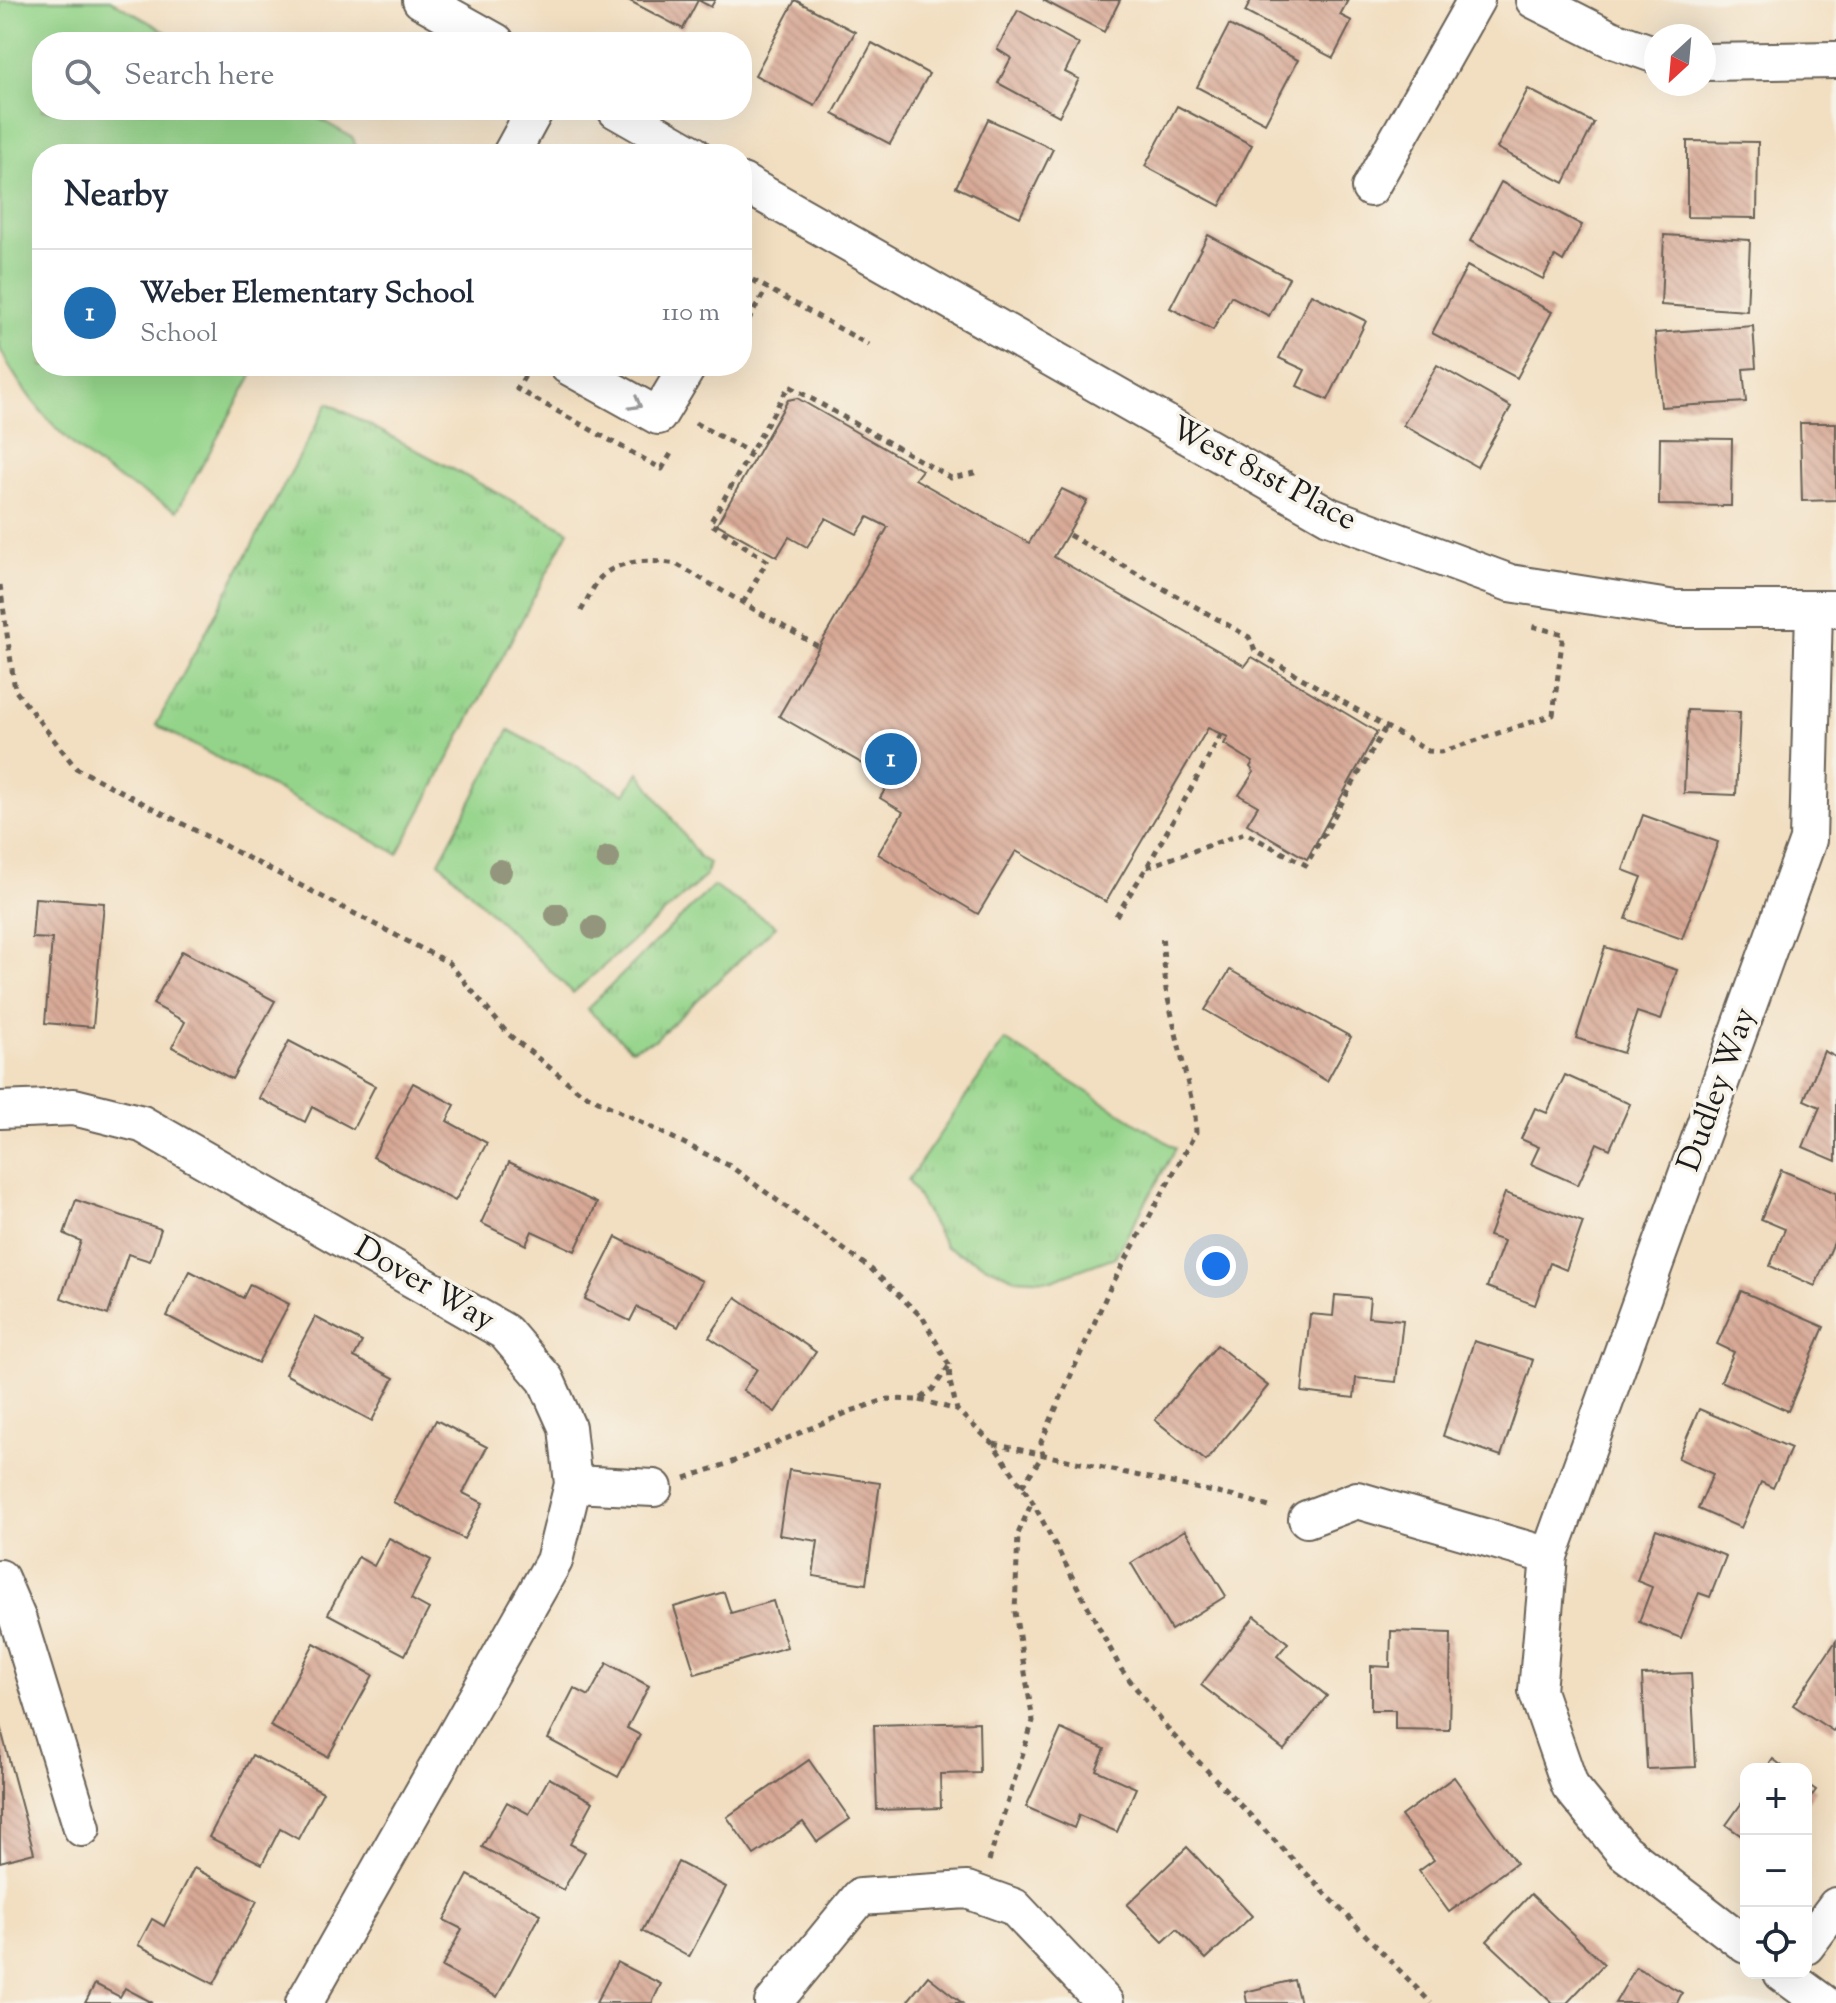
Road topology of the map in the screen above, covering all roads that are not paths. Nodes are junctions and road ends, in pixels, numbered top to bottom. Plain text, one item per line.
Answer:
1 (421, 0) edge
2 (1476, 0) edge
3 (1534, 0) edge
4 (478, 32) edge
5 (1644, 51) edge
6 (1836, 60) edge
7 (1716, 62) edge
8 (530, 120) edge
9 (634, 120) edge
10 (516, 144) edge
11 (676, 144) edge
12 (752, 188) edge
13 (1370, 188) dead end
14 (586, 376) edge
15 (682, 376) edge
16 (1825, 610) edge
17 (0, 1110) edge
18 (573, 1484) junction
19 (654, 1488) road end
20 (1307, 1519) road end
21 (1549, 1556) junction
22 (0, 1578) edge
23 (82, 1828) dead end
24 (1836, 1906) edge
25 (1812, 1938) edge
26 (1740, 1940) edge
27 (1791, 1979) edge
28 (304, 2003) edge
29 (773, 2003) edge
30 (1105, 2003) edge
31 (1823, 2003) edge

1 - 4 street
2 - 13 street
3 - 5 street
6 - 7 street
8 - 10 street
9 - 11 street
12 - 16 street, West 81st Place
14 -> 15 street
16 - 21 street, Dudley Way
17 - 18 street, Dover Way
18 - 19 street
18 - 28 street, Dover Way
20 - 21 street
21 - 26 street, Dudley Way
22 - 23 street
24 - 25 street
27 - 31 street
29 - 30 street

